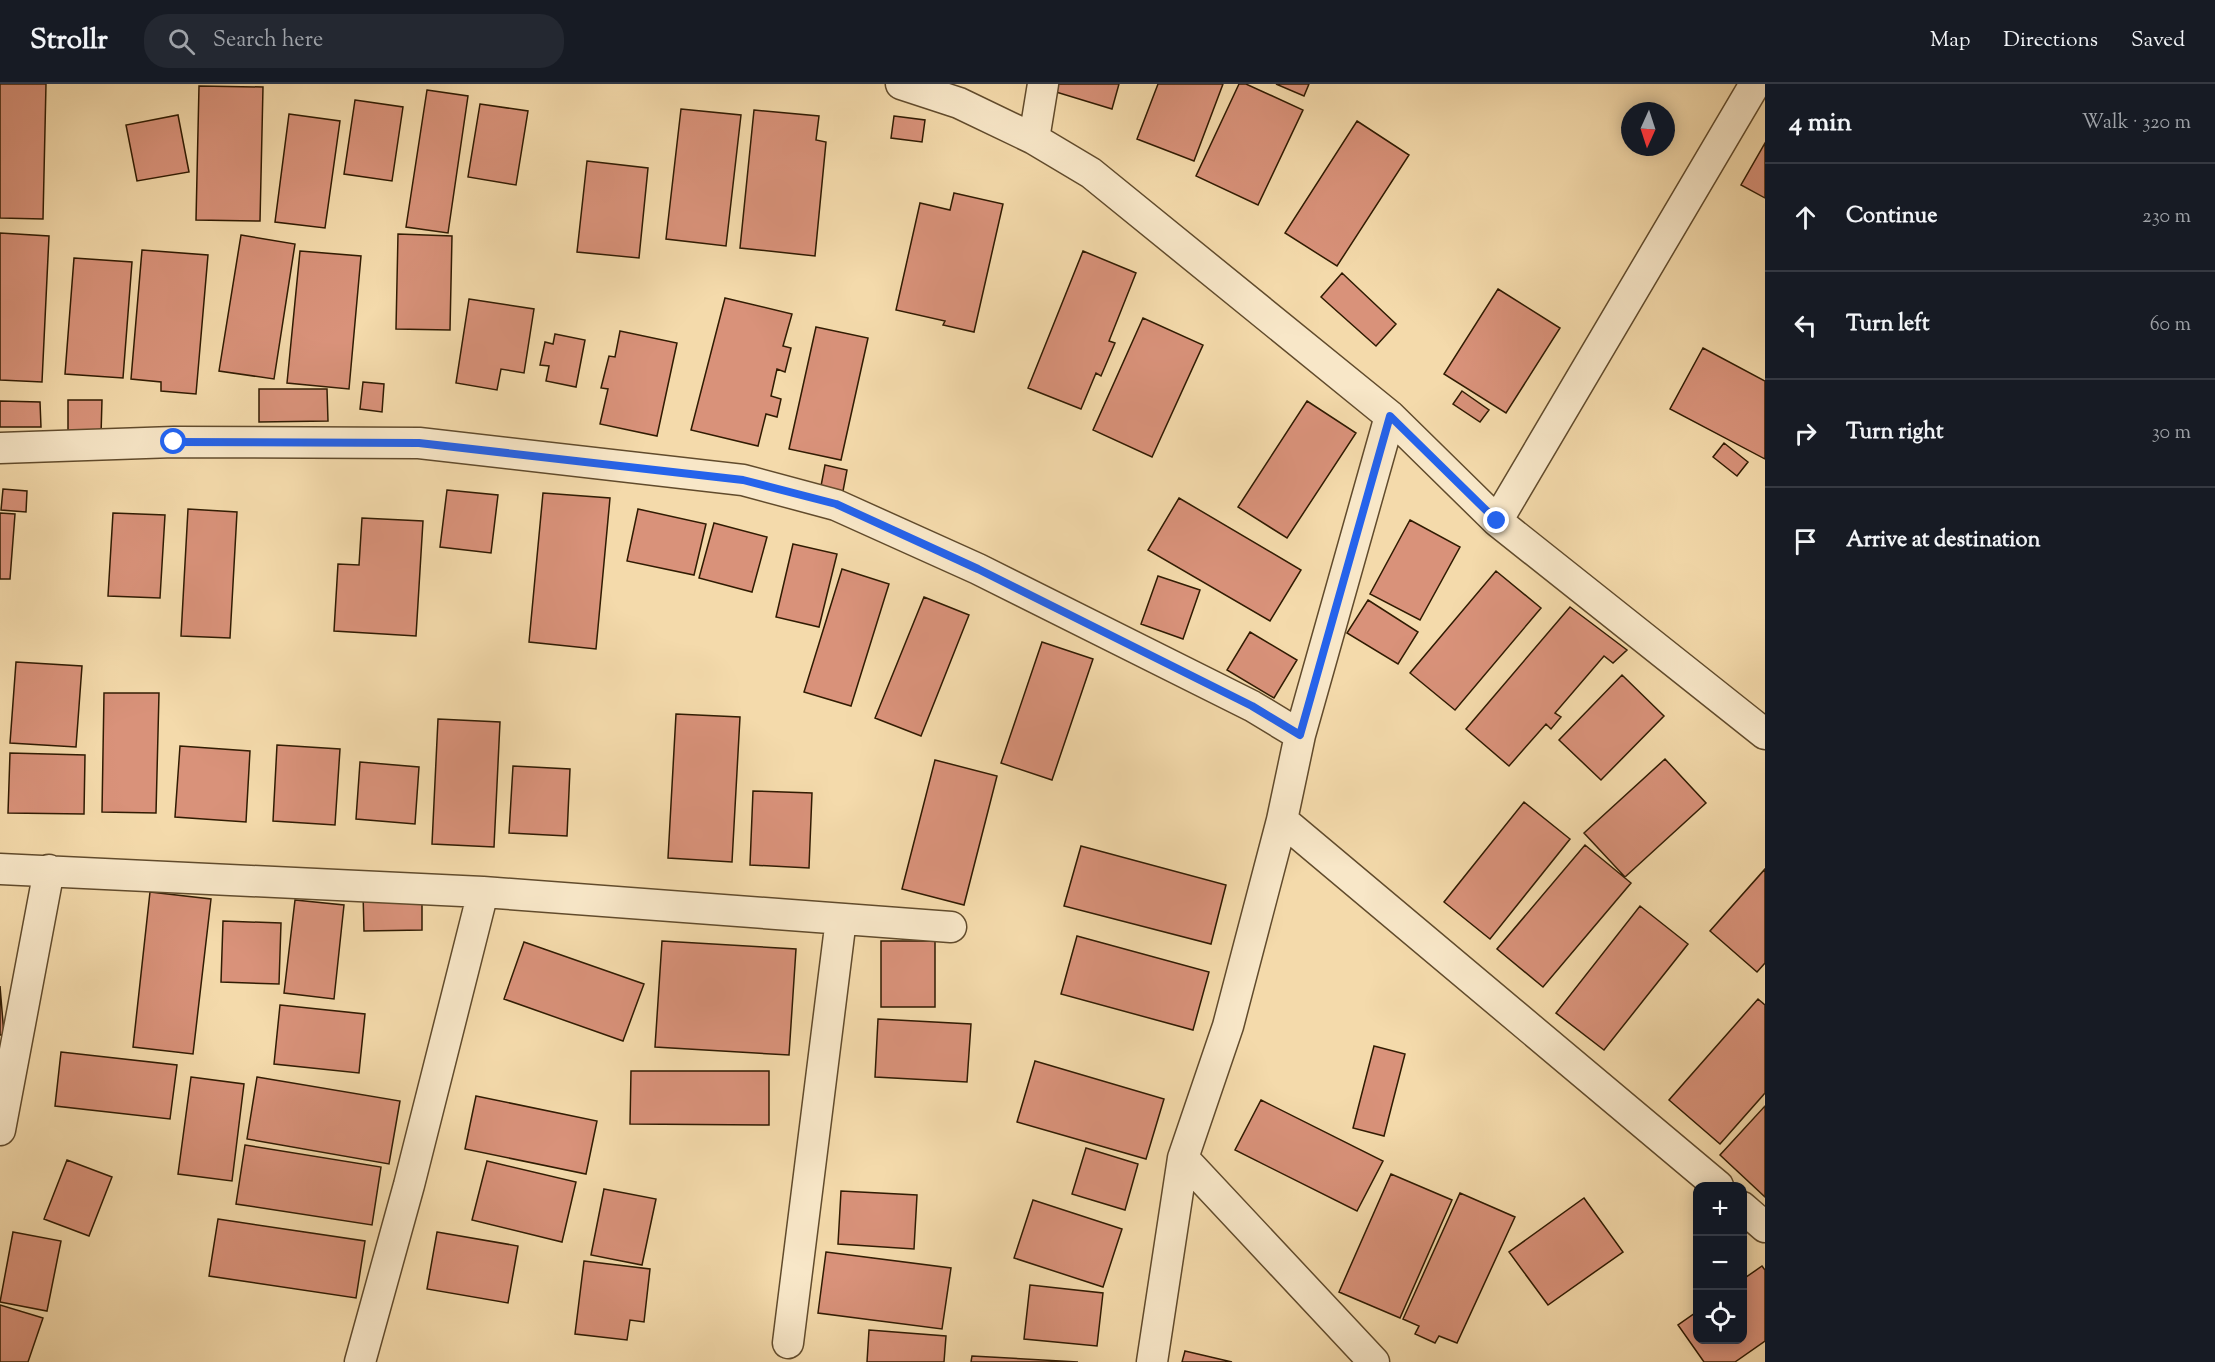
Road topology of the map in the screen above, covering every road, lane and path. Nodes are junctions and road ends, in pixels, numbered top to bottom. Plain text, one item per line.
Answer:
1 (901, 84) edge
2 (1043, 84) edge
3 (1755, 84) edge
4 (1034, 139) junction
5 (1390, 416) junction
6 (0, 447) edge
7 (1497, 521) junction
8 (1765, 734) edge
9 (1300, 735) junction
10 (1282, 819) junction
11 (0, 869) edge
12 (48, 870) junction
13 (483, 892) junction
14 (841, 919) junction
15 (951, 927) dead end
16 (0, 1130) edge
17 (1183, 1158) junction
18 (1713, 1182) edge
19 (1747, 1211) edge
20 (1765, 1227) edge
21 (788, 1343) dead end
22 (360, 1362) edge
23 (1152, 1362) edge
24 (1374, 1362) edge

1 - 4 street
2 - 4 street
3 - 7 street
4 - 5 street
5 - 7 street
5 - 9 street
6 - 9 street
7 - 8 street
9 - 10 street
10 - 17 street
10 - 18 street
11 - 12 street
12 - 13 street
12 - 16 street
13 - 14 street
13 - 22 street
14 - 15 street
14 - 21 street
17 - 23 street
17 - 24 street
19 - 20 street

